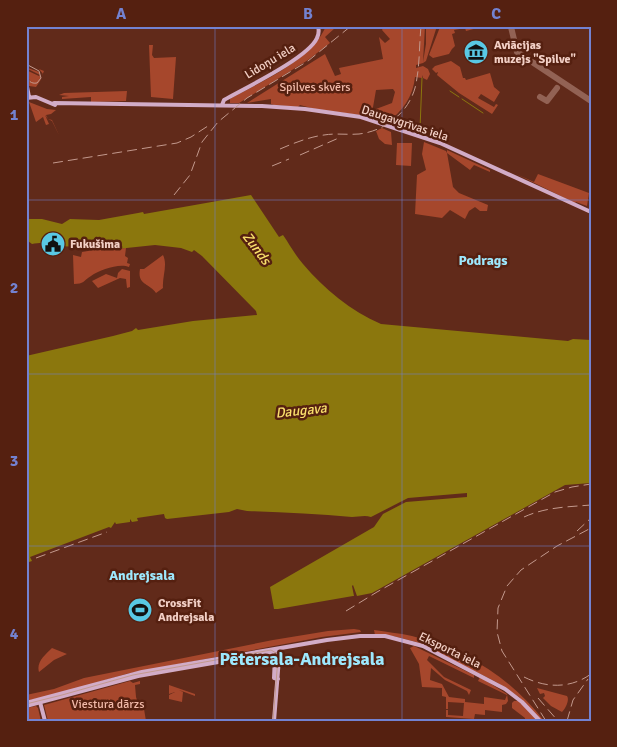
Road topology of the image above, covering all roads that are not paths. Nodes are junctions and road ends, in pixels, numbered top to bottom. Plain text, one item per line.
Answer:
1 (318, 26) edge
2 (26, 82) edge
3 (28, 98) edge
4 (222, 105) junction
5 (591, 212) edge
6 (278, 649) junction
7 (270, 653) junction
8 (278, 679) junction
9 (40, 701) junction
10 (26, 704) edge
11 (44, 721) edge
12 (274, 721) edge
13 (540, 721) edge

1 - 4 street, Lidoņu iela
2 - 3 street
3 - 4 street, Daugavgrīvas iela
4 - 5 street, Daugavgrīvas iela
6 - 7 street, Eksporta iela
6 - 8 street
6 - 9 street, Eksporta iela
6 - 13 street, Eksporta iela
7 - 8 street
7 - 9 street, Eksporta iela
8 - 12 street
9 - 10 street, Eksporta iela
9 - 11 street

